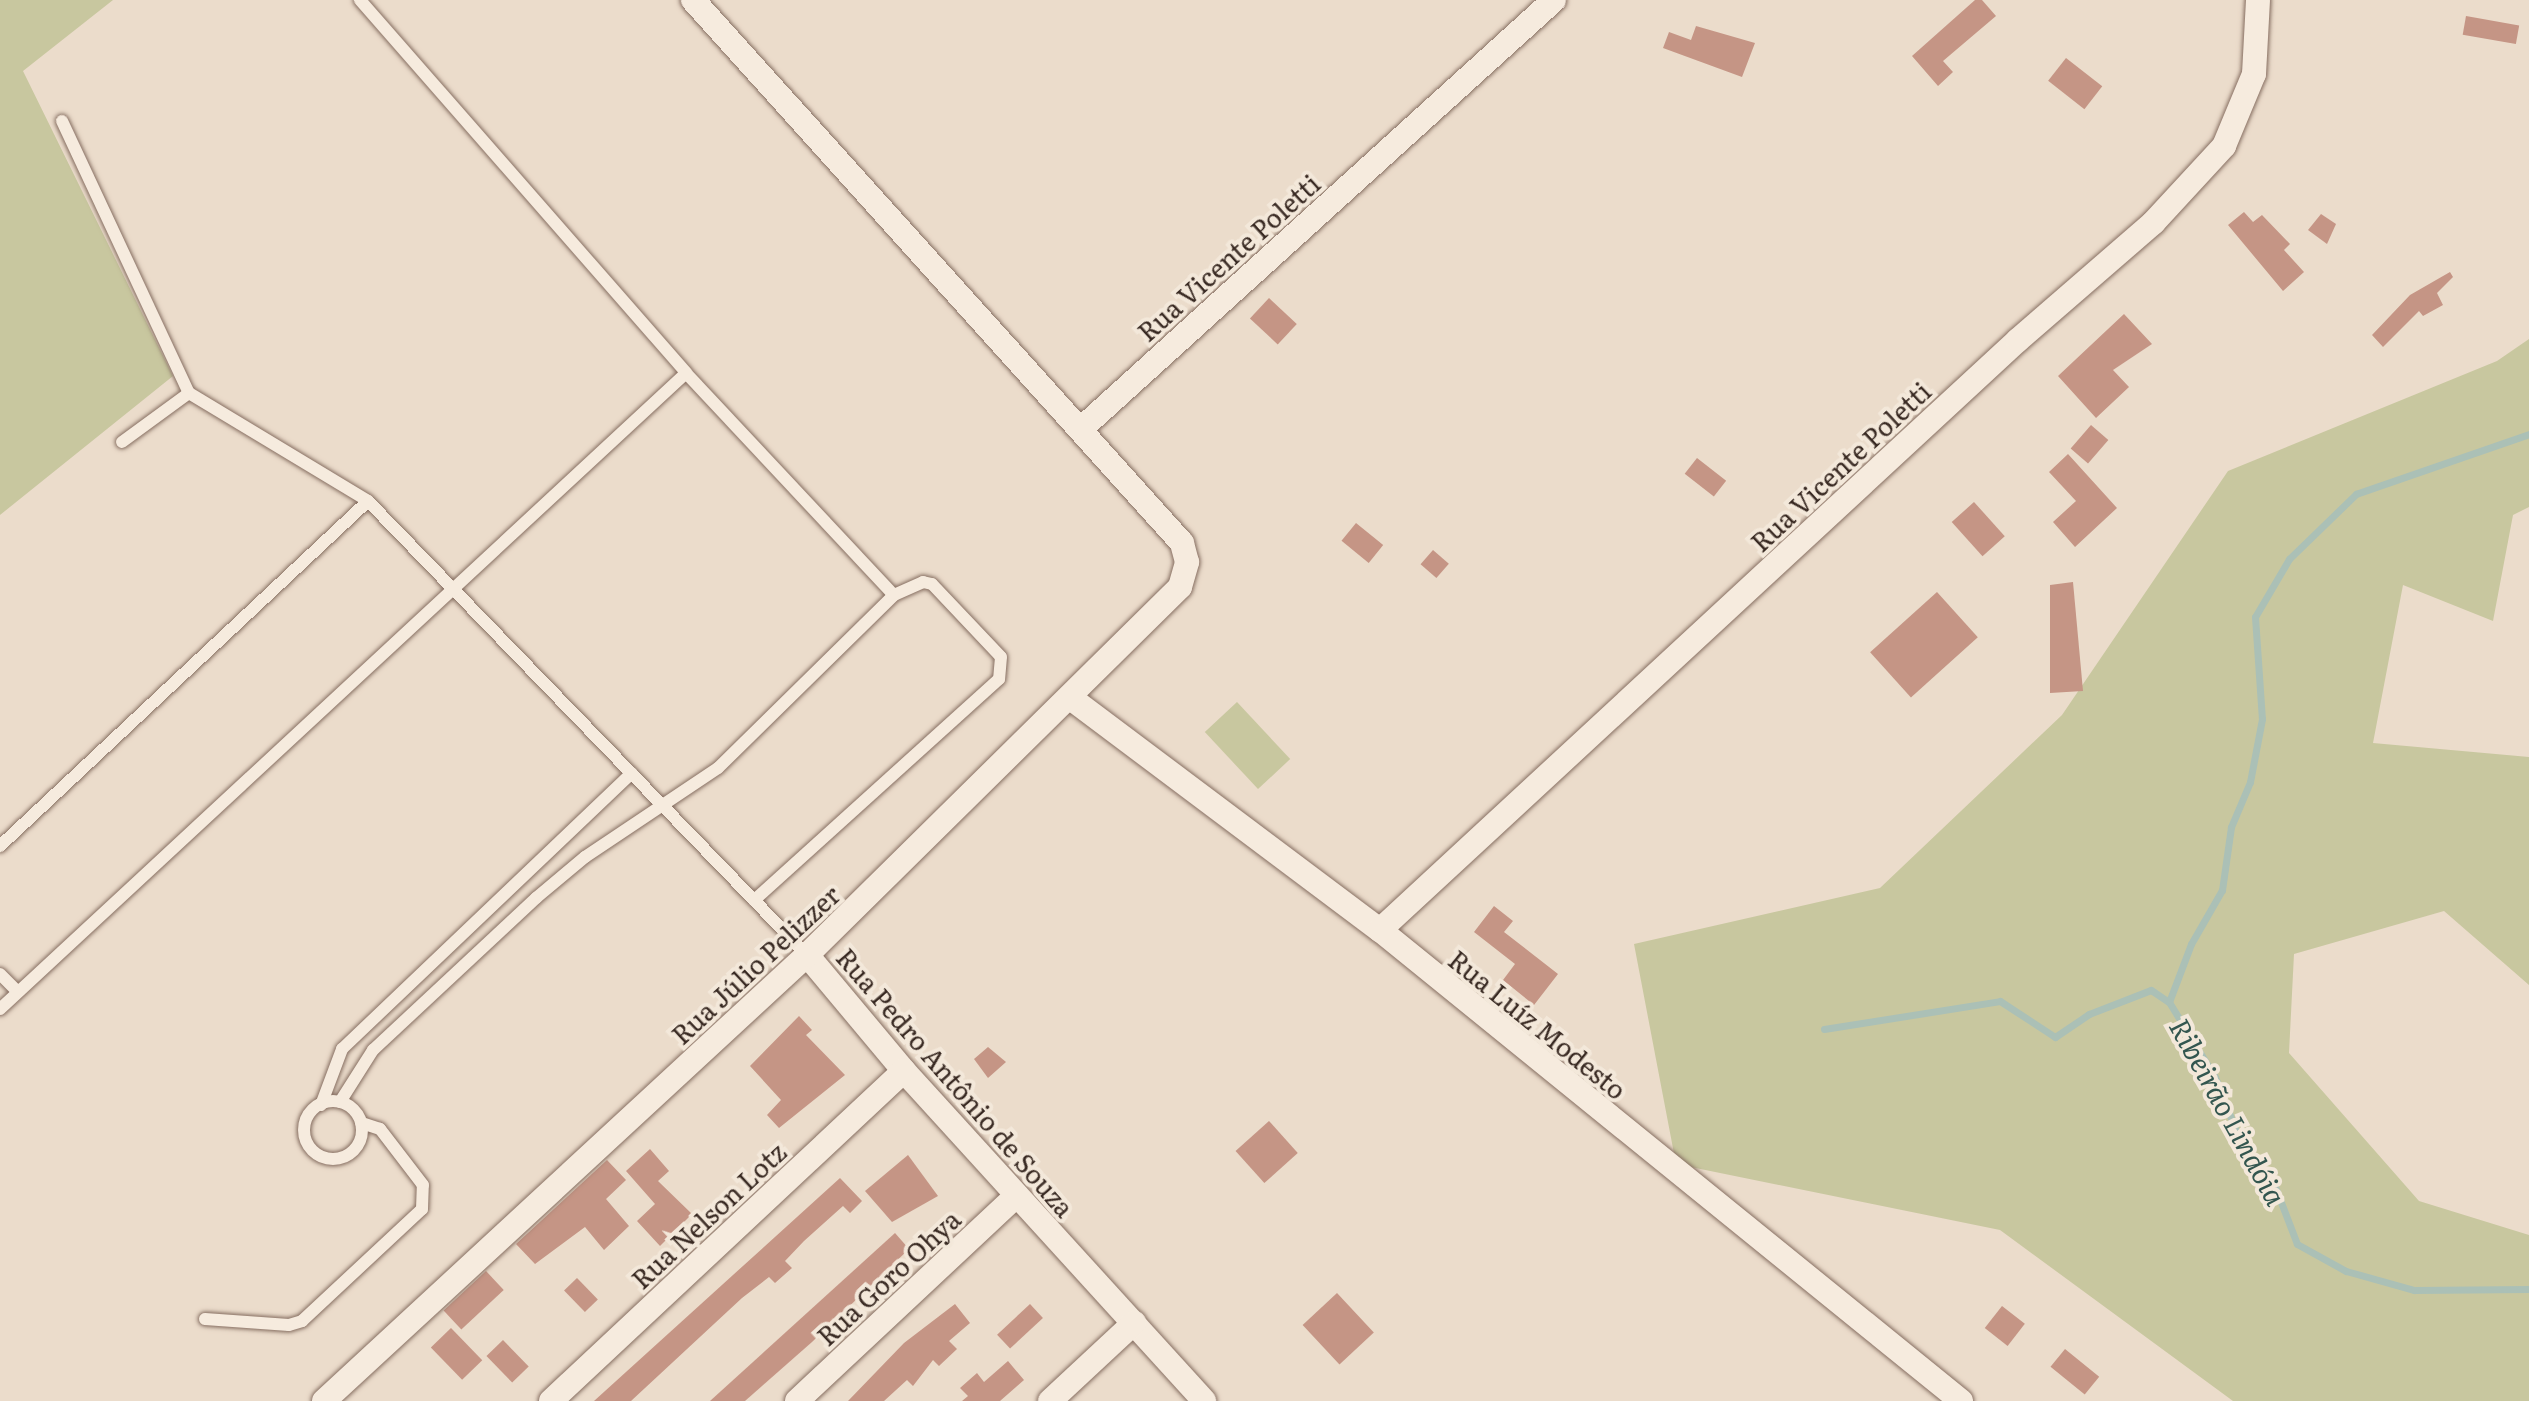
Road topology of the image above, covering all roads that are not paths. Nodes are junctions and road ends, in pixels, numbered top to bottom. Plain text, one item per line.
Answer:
1 (360, 0) edge
2 (693, 0) edge
3 (1554, 0) edge
4 (2258, 0) edge
5 (62, 121) dead end
6 (686, 373) junction
7 (189, 393) junction
8 (1082, 428) junction
9 (122, 442) dead end
10 (368, 501) junction
11 (458, 589) junction
12 (894, 595) junction
13 (1072, 699) junction
14 (632, 773) junction
15 (663, 804) junction
16 (0, 846) edge
17 (754, 900) junction
18 (1380, 930) junction
19 (807, 955) junction
20 (0, 974) edge
21 (18, 992) junction
22 (0, 1009) edge
23 (904, 1071) junction
24 (340, 1102) junction
25 (321, 1105) junction
26 (361, 1123) junction
27 (1017, 1195) junction
28 (205, 1319) dead end
29 (1134, 1323) junction
30 (324, 1401) edge
31 (551, 1401) edge
32 (797, 1401) edge
33 (1050, 1401) edge
34 (1204, 1401) edge
35 (1961, 1401) edge

1 - 6 lane
2 - 8 street
3 - 8 street, Rua Vicente Poletti
4 - 18 street, Rua Vicente Poletti
5 - 7 lane
6 - 11 lane
6 - 12 lane
7 - 9 lane
7 - 10 lane, Rua Pedro Antônio de Souza
8 - 13 street, Rua Júlio Pelizzer
10 - 11 lane, Rua Pedro Antônio de Souza
10 - 16 lane
11 - 14 lane, Rua Pedro Antônio de Souza
11 - 21 lane
12 - 15 lane
12 - 17 lane
13 - 18 street, Rua Luíz Modesto
13 - 19 street, Rua Júlio Pelizzer
14 - 15 lane, Rua Pedro Antônio de Souza
14 - 25 lane
15 - 17 lane, Rua Pedro Antônio de Souza
15 - 24 lane
17 - 19 lane, Rua Pedro Antônio de Souza
18 - 35 street, Rua Luíz Modesto
19 - 23 street, Rua Pedro Antônio de Souza
19 - 30 street, Rua Júlio Pelizzer
20 - 21 lane
21 - 22 lane
23 - 27 street, Rua Pedro Antônio de Souza
23 - 31 street, Rua Nelson Lotz
24 - 25 lane
24 - 26 lane
25 - 26 lane
26 - 28 lane
27 - 29 street, Rua Pedro Antônio de Souza
27 - 32 street, Rua Goro Ohya
29 - 33 street
29 - 34 street, Rua Pedro Antônio de Souza

